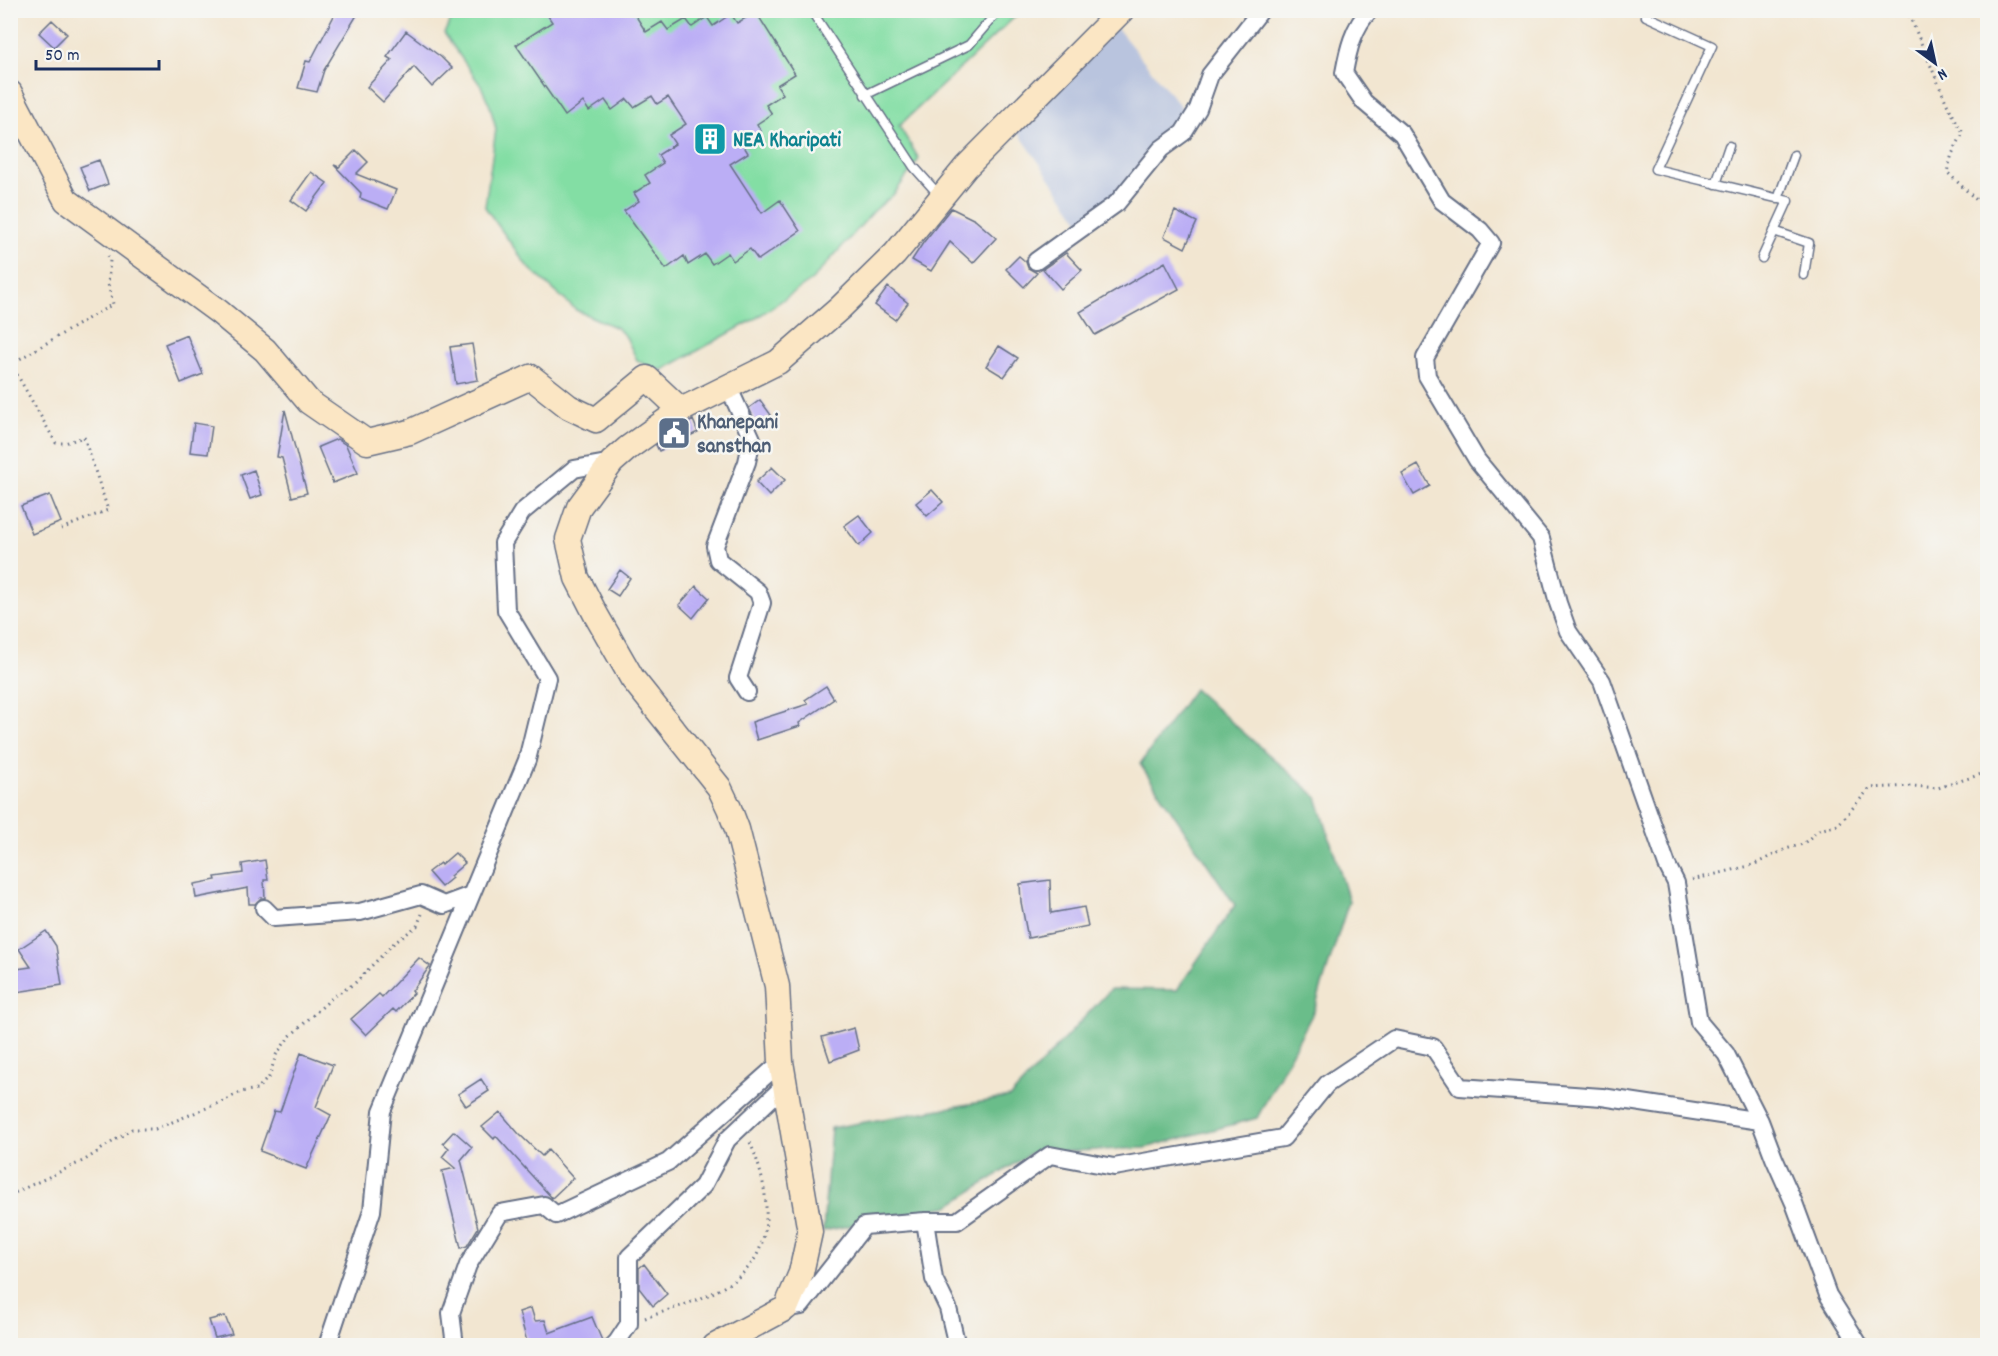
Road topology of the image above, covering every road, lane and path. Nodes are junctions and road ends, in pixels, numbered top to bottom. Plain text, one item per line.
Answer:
1 (812, 10) edge
2 (999, 10) edge
3 (1122, 10) edge
4 (1261, 10) edge
5 (1370, 10) edge
6 (1648, 10) edge
7 (1907, 10) edge
8 (10, 93) edge
9 (866, 95) junction
10 (1729, 146) dead end
11 (1794, 155) dead end
12 (1716, 184) junction
13 (941, 196) junction
14 (1778, 199) junction
15 (1988, 211) edge
16 (1774, 231) junction
17 (104, 250) dead end
18 (1762, 258) dead end
19 (1036, 261) dead end
20 (1804, 275) dead end
21 (729, 388) junction
22 (681, 410) junction
23 (612, 462) junction
24 (61, 529) dead end
25 (747, 692) dead end
26 (1988, 772) edge
27 (1676, 883) junction
28 (471, 895) junction
29 (428, 898) junction
30 (264, 908) dead end
31 (781, 1062) junction
32 (784, 1086) junction
33 (1760, 1121) junction
34 (742, 1125) junction
35 (10, 1195) edge
36 (925, 1221) junction
37 (786, 1308) junction
38 (629, 1324) junction
39 (327, 1346) edge
40 (455, 1346) edge
41 (613, 1346) edge
42 (715, 1346) edge
43 (957, 1346) edge
44 (1860, 1346) edge

1 - 9 lane
2 - 9 lane
3 - 13 main road
4 - 19 street
5 - 27 street
6 - 12 lane
7 - 15 path
8 - 22 main road
9 - 13 lane
10 - 12 lane
11 - 14 lane
12 - 14 lane
13 - 21 main road
14 - 16 lane
16 - 18 lane
16 - 20 lane
17 - 24 path
21 - 22 main road
21 - 25 street
22 - 23 main road
23 - 28 street
23 - 31 main road
26 - 27 path
27 - 33 street
28 - 29 street
28 - 39 street
29 - 30 street
29 - 35 path
31 - 32 main road
31 - 40 street
32 - 34 street
32 - 37 main road
33 - 36 street
33 - 44 street
34 - 38 street
34 - 38 path
36 - 37 street
36 - 43 street
37 - 42 main road
38 - 41 street

